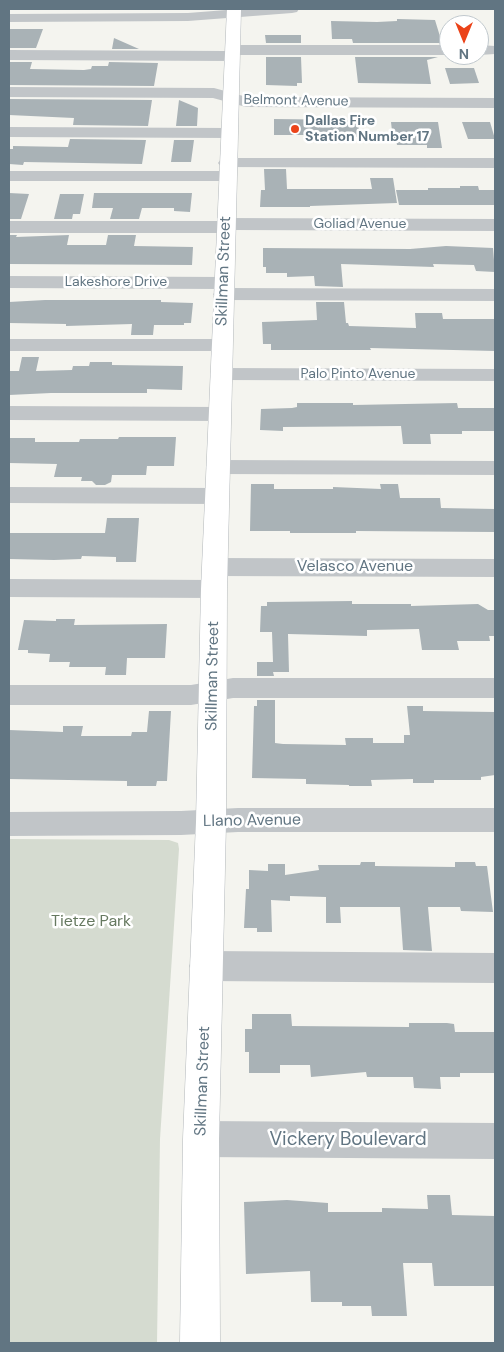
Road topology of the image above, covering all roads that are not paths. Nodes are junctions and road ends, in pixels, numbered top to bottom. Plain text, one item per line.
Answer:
1 (292, 9) edge
2 (233, 12) edge
3 (30, 13) edge
4 (9, 18) edge
5 (439, 50) edge
6 (232, 53) junction
7 (9, 55) edge
8 (9, 92) edge
9 (231, 98) junction
10 (495, 103) edge
11 (9, 132) edge
12 (229, 133) junction
13 (495, 163) edge
14 (227, 169) junction
15 (9, 176) edge
16 (495, 225) edge
17 (225, 226) junction
18 (9, 227) edge
19 (9, 282) edge
20 (224, 288) junction
21 (495, 295) edge
22 (9, 345) edge
23 (222, 345) junction
24 (221, 374) junction
25 (495, 375) edge
26 (9, 414) edge
27 (220, 414) junction
28 (218, 467) junction
29 (495, 468) edge
30 (9, 495) edge
31 (218, 496) junction
32 (495, 568) edge
33 (215, 578) junction
34 (9, 588) edge
35 (495, 688) edge
36 (213, 692) junction
37 (9, 694) edge
38 (495, 820) edge
39 (211, 822) junction
40 (9, 824) edge
41 (206, 966) junction
42 (495, 968) edge
43 (201, 1139) junction
44 (495, 1141) edge
45 (200, 1343) edge

1 - 2 street
2 - 3 street
2 - 6 main road, Skillman Street
3 - 4 street
5 - 6 street
6 - 7 street
6 - 9 main road, Skillman Street
8 - 9 street, Belmont Avenue
9 - 10 street, Belmont Avenue
9 - 12 main road, Skillman Street
11 - 12 street
12 - 14 main road, Skillman Street
13 - 14 street
14 - 15 street
14 - 17 main road, Skillman Street
16 - 17 street, Goliad Avenue
17 - 18 street, Goliad Avenue
17 - 20 main road, Skillman Street
19 - 20 street, Lakeshore Drive
20 - 21 street, Lakeshore Drive
20 - 23 main road, Skillman Street
22 - 23 street
23 - 24 main road, Skillman Street
24 - 25 street, Palo Pinto Avenue
24 - 27 main road, Skillman Street
26 - 27 street
27 - 28 main road, Skillman Street
28 - 29 street
28 - 31 main road, Skillman Street
30 - 31 street
31 - 33 main road, Skillman Street
32 - 33 street, Velasco Avenue
33 - 34 street, Velasco Avenue
33 - 36 main road, Skillman Street
35 - 36 street
36 - 37 street
36 - 39 main road, Skillman Street
38 - 39 street, Llano Avenue
39 - 40 street, Llano Avenue
39 - 41 main road, Skillman Street
41 - 42 street
41 - 43 main road, Skillman Street
43 - 44 street, Vickery Boulevard
43 - 45 main road, Skillman Street

